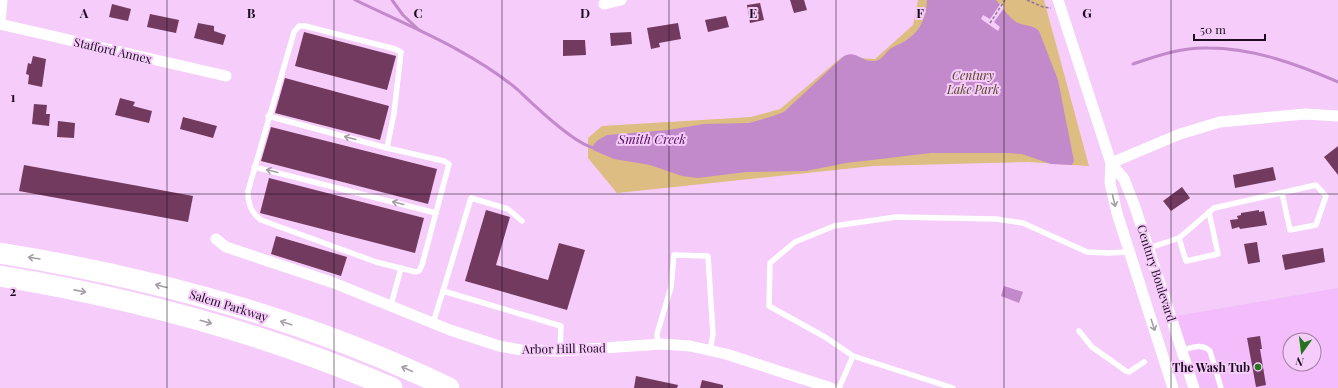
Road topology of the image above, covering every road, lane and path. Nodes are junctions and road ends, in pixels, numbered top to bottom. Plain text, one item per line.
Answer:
1 (2, 0) edge
2 (621, 0) edge
3 (1005, 0) edge
4 (1027, 0) edge
5 (604, 4) dead end
6 (1059, 4) edge
7 (0, 23) edge
8 (990, 23) dead end
9 (226, 76) dead end
10 (268, 116) junction
11 (1338, 116) edge
12 (387, 148) junction
13 (1111, 163) junction
14 (254, 167) junction
15 (1282, 192) junction
16 (1209, 212) junction
17 (436, 213) junction
18 (522, 221) dead end
19 (1179, 238) junction
20 (216, 239) dead end
21 (1149, 248) junction
22 (1129, 252) junction
23 (0, 253) edge
24 (401, 268) junction
25 (0, 276) edge
26 (443, 291) junction
27 (391, 305) junction
28 (433, 323) junction
29 (1079, 331) dead end
30 (658, 344) junction
31 (1182, 350) junction
32 (560, 351) junction
33 (710, 351) junction
34 (853, 356) junction
35 (1144, 362) dead end
36 (338, 366) junction
37 (378, 388) edge
38 (392, 388) edge
39 (449, 388) edge
40 (831, 388) edge
41 (839, 388) edge
42 (953, 388) edge
43 (1174, 388) edge
44 (1194, 388) edge
45 (1221, 388) edge

1 - 7 street
2 - 5 street
3 - 8 path
4 - 6 path
6 - 13 street, Century Boulevard
7 - 9 street, Stafford Annex
12 -> 10 lane
10 - 12 lane
10 - 14 lane
11 - 13 street
12 - 17 lane
13 - 21 street, Century Boulevard
13 -> 22 street, Century Boulevard
17 -> 14 lane
14 - 24 lane
15 - 15 lane
15 - 16 lane
16 - 19 lane
16 - 19 lane
17 - 24 lane
18 - 26 lane
19 - 21 lane
20 - 27 street, Arbor Hill Road
21 - 22 street
21 - 31 street, Century Boulevard
22 - 34 lane
22 -> 43 street, Century Boulevard
39 -> 23 highway, Salem Parkway
24 - 27 lane
25 -> 36 highway, Salem Parkway
26 - 28 lane
26 - 32 lane
27 - 28 street, Arbor Hill Road
28 - 32 street, Arbor Hill Road
29 - 35 lane
30 - 32 street, Arbor Hill Road
30 - 33 street, Arbor Hill Road
30 - 33 lane
31 - 44 street, Century Boulevard
31 - 45 lane
33 - 40 street, Arbor Hill Road
34 - 41 lane
34 - 42 lane
36 - 37 highway
36 - 38 highway, Salem Parkway

